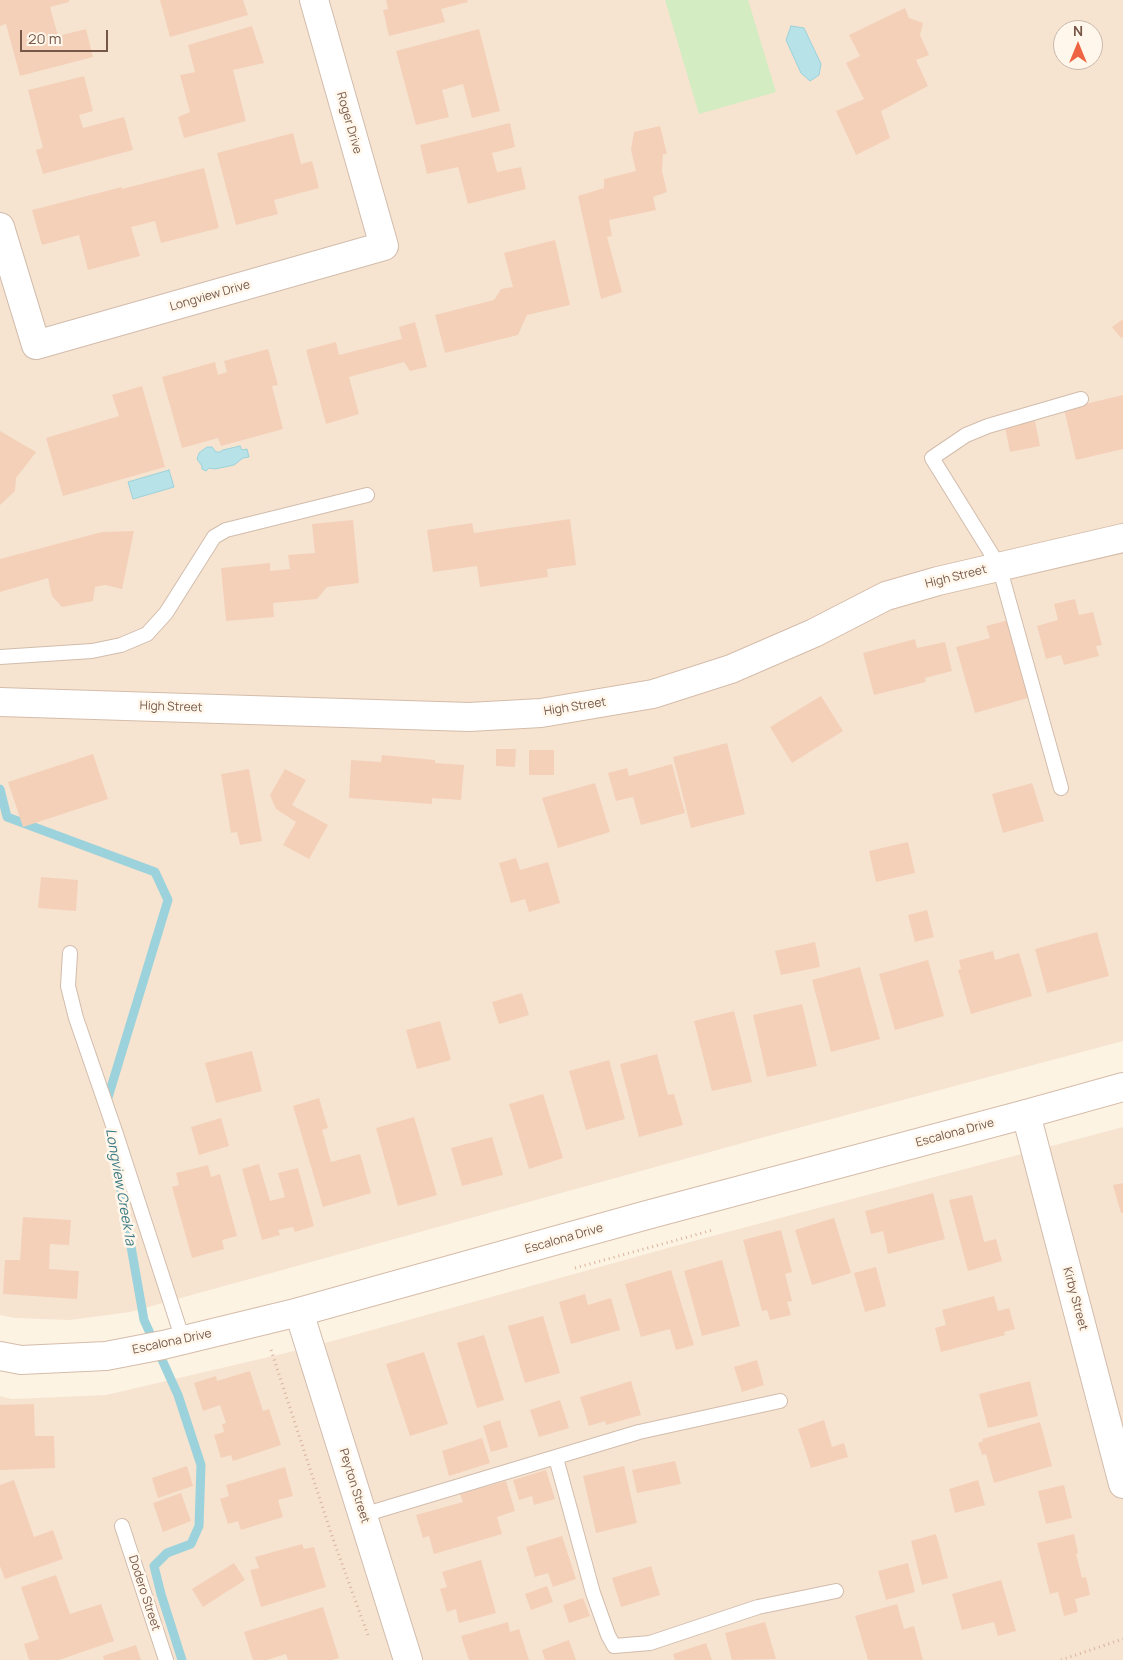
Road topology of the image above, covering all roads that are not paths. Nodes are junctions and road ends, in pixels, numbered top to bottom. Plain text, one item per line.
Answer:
1 (314, 0) edge
2 (0, 227) edge
3 (384, 246) joint
4 (1081, 398) dead end
5 (367, 495) dead end
6 (1123, 538) edge
7 (998, 566) junction
8 (0, 657) edge
9 (0, 702) edge
10 (1061, 788) dead end
11 (70, 954) dead end
12 (1123, 1087) edge
13 (1026, 1114) junction
14 (299, 1312) junction
15 (183, 1340) junction
16 (0, 1356) edge
17 (780, 1401) dead end
18 (556, 1458) junction
19 (1123, 1484) edge
20 (362, 1515) junction
21 (122, 1526) dead end
22 (836, 1591) dead end
23 (166, 1660) edge
24 (408, 1660) edge

1 - 3 street, Roger Drive
2 - 3 street, Longview Drive
4 - 7 lane
5 - 8 lane
6 - 7 street, High Street
7 - 9 street, High Street
7 - 10 lane
11 - 15 lane
12 - 13 street, Escalona Drive
13 - 14 street, Escalona Drive
13 - 19 street, Kirby Street
14 - 15 street, Escalona Drive
14 - 20 street, Peyton Street
15 - 16 street, Escalona Drive
17 - 18 lane
18 - 20 lane
18 - 22 lane
20 - 24 street, Peyton Street
21 - 23 lane, Dodero Street

